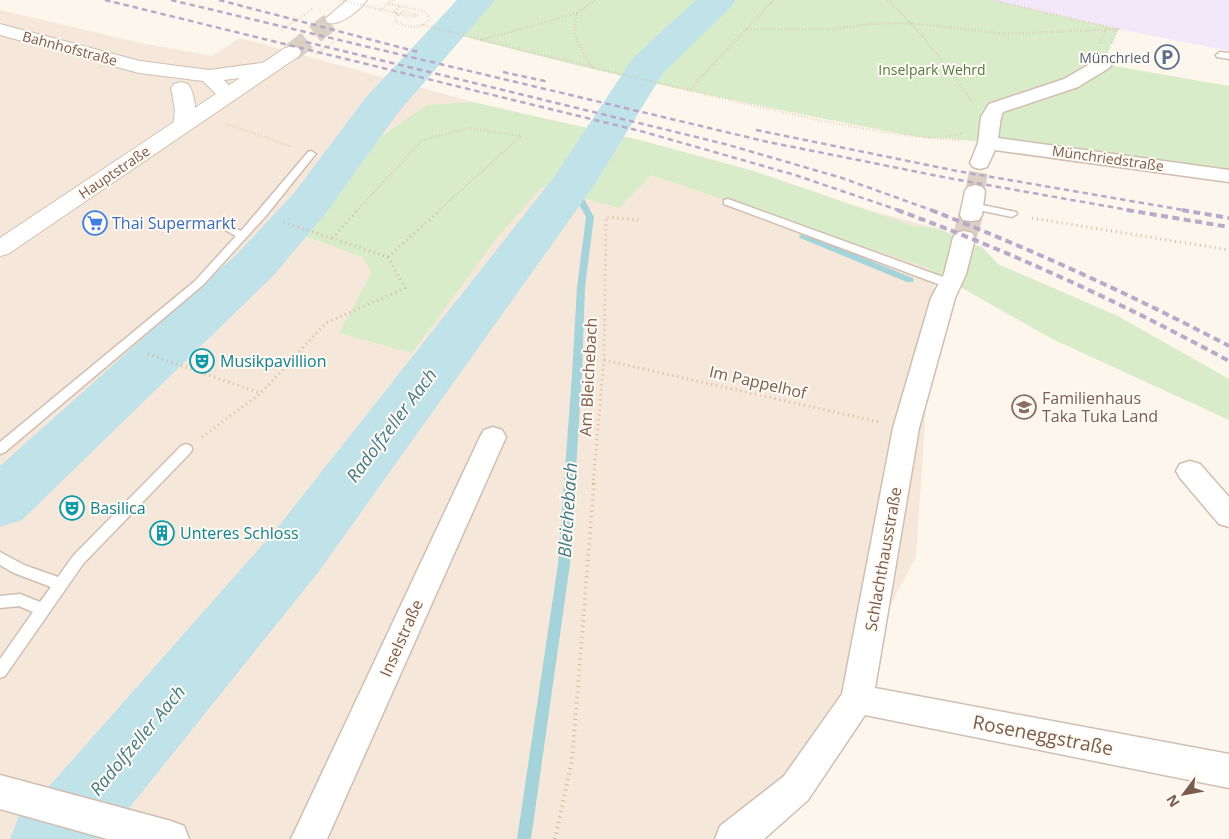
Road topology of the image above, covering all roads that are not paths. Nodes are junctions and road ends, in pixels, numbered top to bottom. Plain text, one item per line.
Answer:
1 (358, 0) edge
2 (334, 19) tunnel mouth
3 (0, 30) edge
4 (292, 52) tunnel mouth
5 (1103, 64) road end
6 (139, 66) junction
7 (268, 68) junction
8 (209, 76) junction
9 (181, 88) junction
10 (228, 94) junction
11 (183, 126) junction
12 (988, 143) junction
13 (311, 154) road end
14 (980, 163) tunnel mouth
15 (1229, 176) edge
16 (728, 202) dead end
17 (973, 204) dead end
18 (1012, 214) road end
19 (230, 230) dead end
20 (243, 235) junction
21 (964, 238) tunnel mouth
22 (0, 250) edge
23 (950, 284) junction
24 (493, 437) dead end
25 (0, 449) edge
26 (186, 449) road end
27 (1190, 471) dead end
28 (1229, 516) edge
29 (0, 558) edge
30 (61, 584) junction
31 (0, 602) edge
32 (43, 610) junction
33 (0, 671) edge
34 (857, 699) junction
35 (1229, 771) edge
36 (0, 792) edge
37 (164, 837) edge
38 (310, 839) edge
39 (733, 839) edge

1 - 2 street
3 - 6 street, Bahnhofstraße
4 - 7 street, Hauptstraße
5 - 12 street
6 - 8 street, Bahnhofstraße
6 - 9 street, Bahnhofstraße
7 - 8 street, Bahnhofstraße
7 - 10 street, Hauptstraße
8 - 10 street
9 - 10 street, Bahnhofstraße
9 - 11 street
10 - 11 street, Hauptstraße
11 - 22 street, Hauptstraße
12 - 14 street
12 - 15 street, Münchriedstraße
13 - 20 lane
16 - 23 lane
17 - 18 lane
19 - 20 lane
20 - 25 lane
21 - 23 street, Schlachthausstraße
23 - 34 street, Schlachthausstraße
24 - 38 street, Inselstraße
26 - 30 lane
27 - 28 street
29 - 30 lane
30 - 32 lane
31 - 32 lane
32 - 33 lane
34 - 35 street, Roseneggstraße
34 - 39 street, Schlachthausstraße
36 - 37 street

